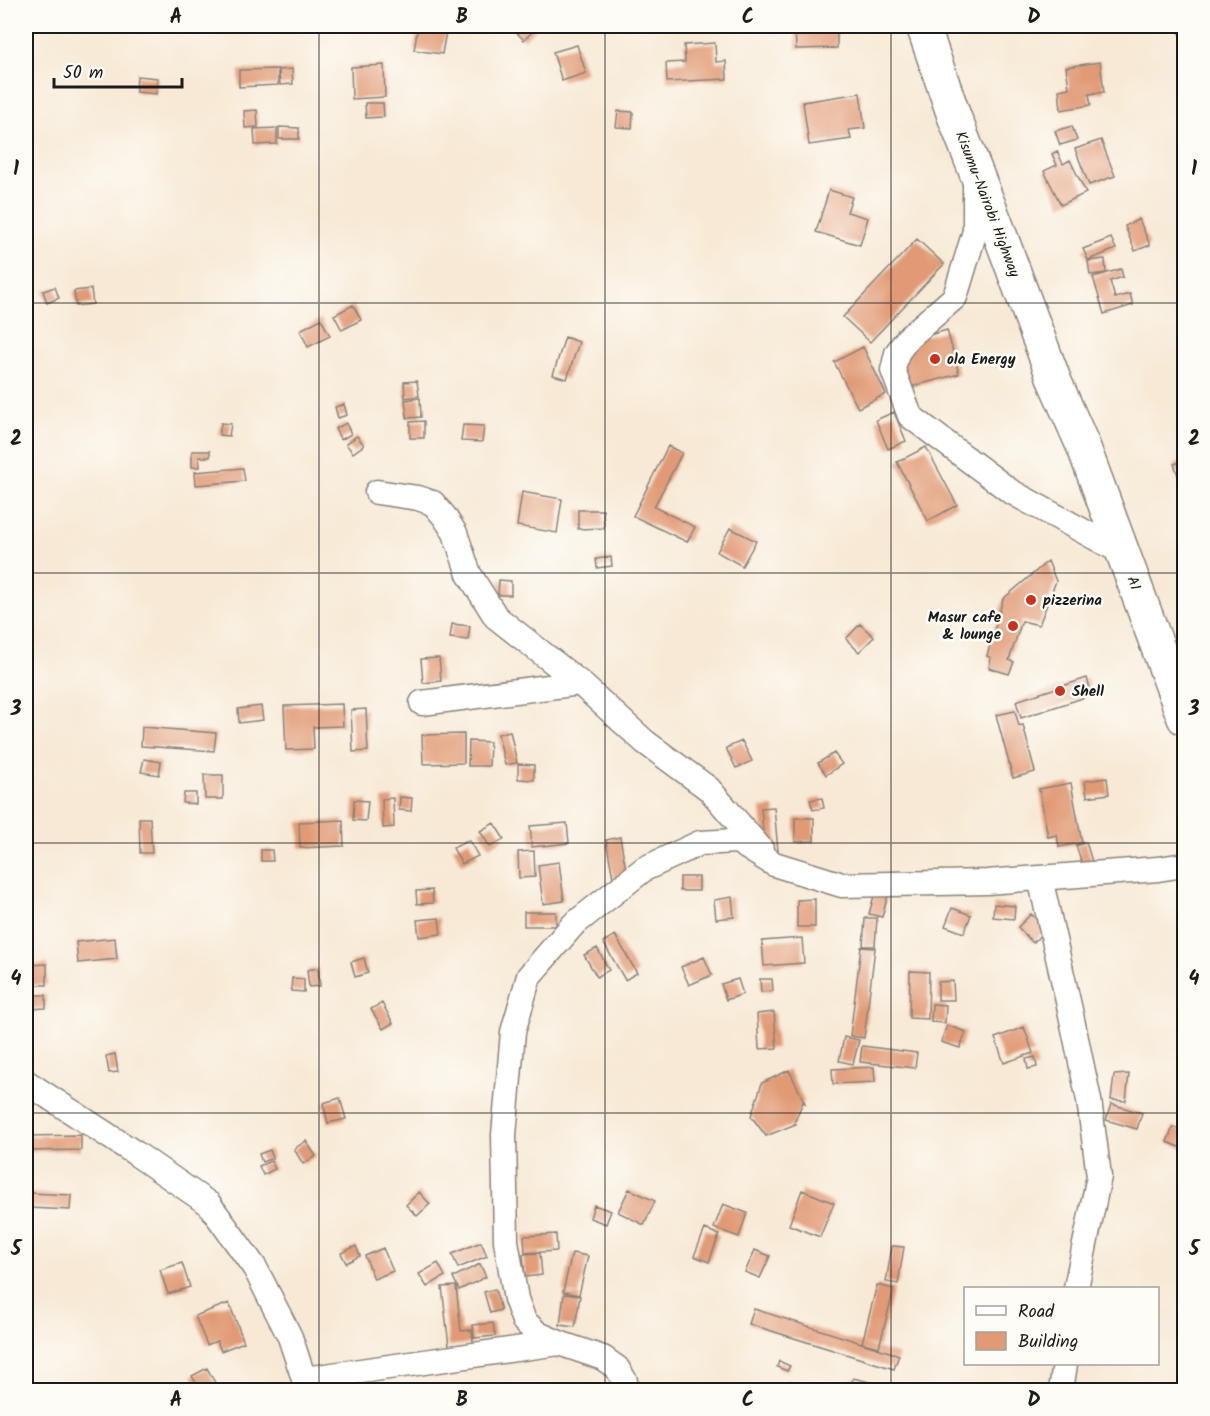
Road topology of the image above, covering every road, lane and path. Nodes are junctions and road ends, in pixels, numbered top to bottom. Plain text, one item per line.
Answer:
1 (922, 26) edge
2 (975, 170) junction
3 (1084, 448) joint
4 (376, 492) dead end
5 (1123, 553) junction
6 (580, 683) junction
7 (422, 703) dead end
8 (1185, 718) edge
9 (774, 864) junction
10 (1185, 865) edge
11 (1040, 878) junction
12 (26, 1082) edge
13 (1076, 1287) edge
14 (559, 1343) junction
15 (1065, 1365) edge
16 (304, 1385) edge
17 (626, 1390) edge
18 (1061, 1390) edge

1 - 2 highway, Kisumu-Nairobi Highway / A1
2 - 3 highway, Kisumu-Nairobi Highway / A1
2 - 5 street
3 - 5 highway, A1 / A1
4 - 6 street
5 - 8 highway, A1 / A1
6 - 7 street
6 - 9 street
9 - 11 street
9 - 14 street
10 - 11 street
11 - 13 street
12 - 16 street
14 - 16 street
14 - 17 street
15 - 18 street

